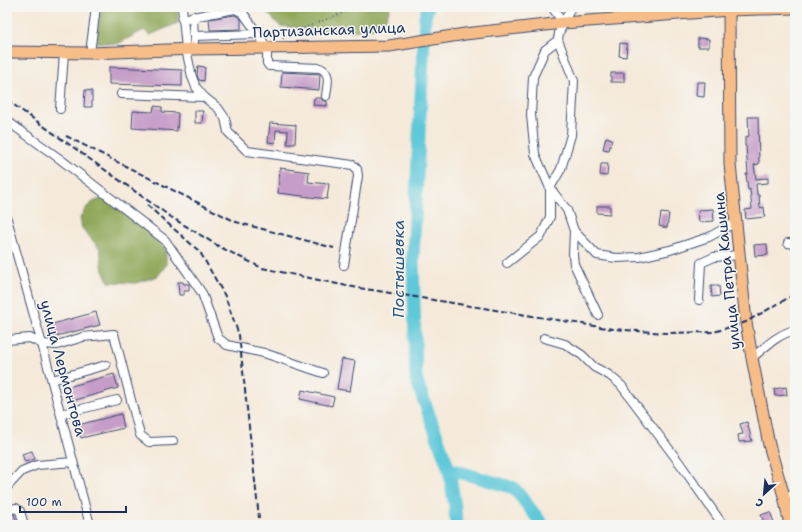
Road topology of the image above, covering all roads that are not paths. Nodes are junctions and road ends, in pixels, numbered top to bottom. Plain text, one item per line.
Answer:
1 (96, 7) edge
2 (182, 7) edge
3 (552, 7) edge
4 (571, 7) edge
5 (724, 8) edge
6 (795, 8) edge
7 (193, 16) junction
8 (182, 19) junction
9 (563, 23) junction
10 (258, 34) junction
11 (194, 36) junction
12 (558, 40) junction
13 (267, 48) junction
14 (190, 49) junction
15 (7, 52) edge
16 (64, 53) junction
17 (90, 53) junction
18 (121, 94) dead end
19 (326, 96) dead end
20 (204, 97) junction
21 (60, 109) dead end
22 (7, 121) edge
23 (550, 188) junction
24 (7, 219) edge
25 (736, 222) junction
26 (9, 231) edge
27 (574, 231) junction
28 (740, 255) junction
29 (507, 263) dead end
30 (344, 265) dead end
31 (699, 300) dead end
32 (598, 315) dead end
33 (795, 330) edge
34 (544, 338) dead end
35 (7, 340) edge
36 (42, 344) junction
37 (752, 358) junction
38 (106, 365) dead end
39 (323, 373) dead end
40 (52, 380) junction
41 (117, 400) dead end
42 (61, 414) junction
43 (173, 441) dead end
44 (73, 462) junction
45 (7, 487) edge
46 (789, 495) edge
47 (7, 510) edge
48 (24, 525) edge
49 (90, 525) edge
50 (723, 525) edge
51 (790, 525) edge

1 - 17 street
2 - 8 street
3 - 9 street
4 - 9 street
5 - 6 main road, Партизанская улица
5 - 9 main road, Партизанская улица
5 - 25 main road, улица Петра Кашина
7 - 8 street
7 - 10 street
7 - 11 street
8 - 14 street
9 - 12 street
9 - 13 main road, Партизанская улица
10 - 11 street
10 - 13 street
11 - 14 street
12 - 23 street
12 - 23 street
13 - 14 main road, Партизанская улица
13 - 19 street
14 - 17 main road, Партизанская улица
14 - 20 street
15 - 16 main road, Партизанская улица
16 - 17 main road, Партизанская улица
16 - 21 street
18 - 20 street
20 - 30 street
22 - 39 street
23 - 27 street
23 - 29 street
24 - 26 street, улица Лермонтова
25 - 27 street
25 - 28 main road, улица Петра Кашина
26 - 36 street, улица Лермонтова
27 - 32 street
28 - 31 street
28 - 37 main road, улица Петра Кашина
33 - 37 street
34 - 50 street
35 - 36 street
36 - 40 street, улица Лермонтова
36 - 43 street
37 - 46 main road, улица Петра Кашина
38 - 40 street
40 - 42 street, улица Лермонтова
41 - 42 street
42 - 44 street, улица Лермонтова
44 - 45 street
44 - 49 street, улица Лермонтова
46 - 51 main road, улица Петра Кашина
47 - 48 street

